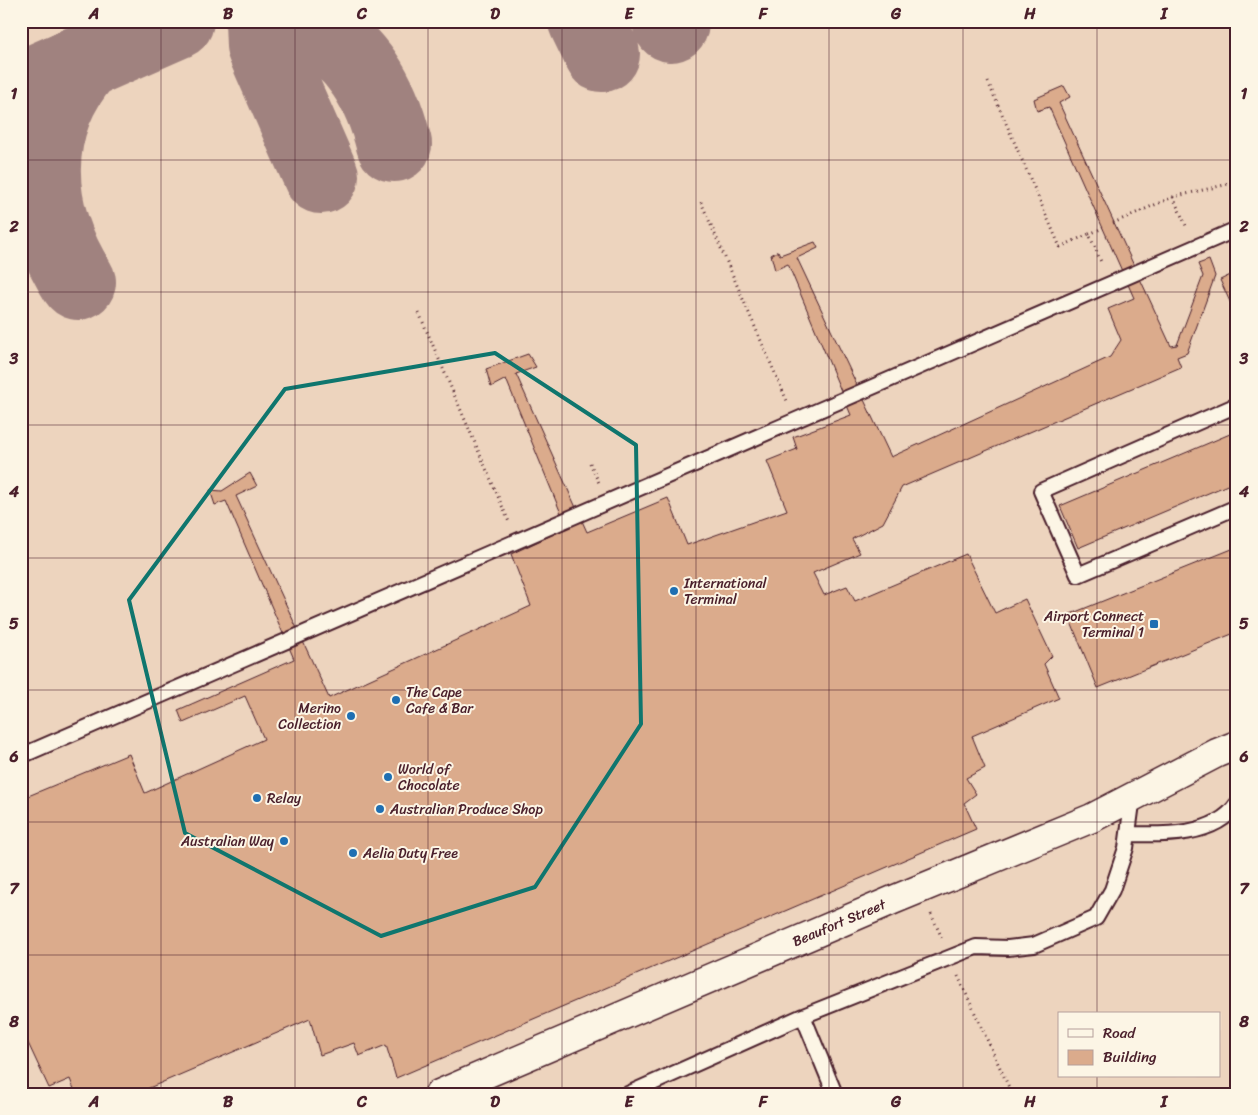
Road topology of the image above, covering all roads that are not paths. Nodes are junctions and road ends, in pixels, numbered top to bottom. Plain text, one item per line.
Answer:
1 (1237, 229) edge
2 (1237, 405) edge
3 (1237, 507) edge
4 (1237, 746) edge
5 (21, 756) edge
6 (1133, 796) junction
7 (1237, 804) edge
8 (1128, 834) junction
9 (803, 1016) junction
10 (439, 1094) edge
11 (628, 1094) edge
12 (835, 1094) edge

1 - 5 lane
2 - 3 lane
4 - 6 street, Beaufort Street
6 - 8 lane
6 - 10 street, Beaufort Street
7 - 8 lane
8 - 9 lane
9 - 11 lane
9 - 12 lane

